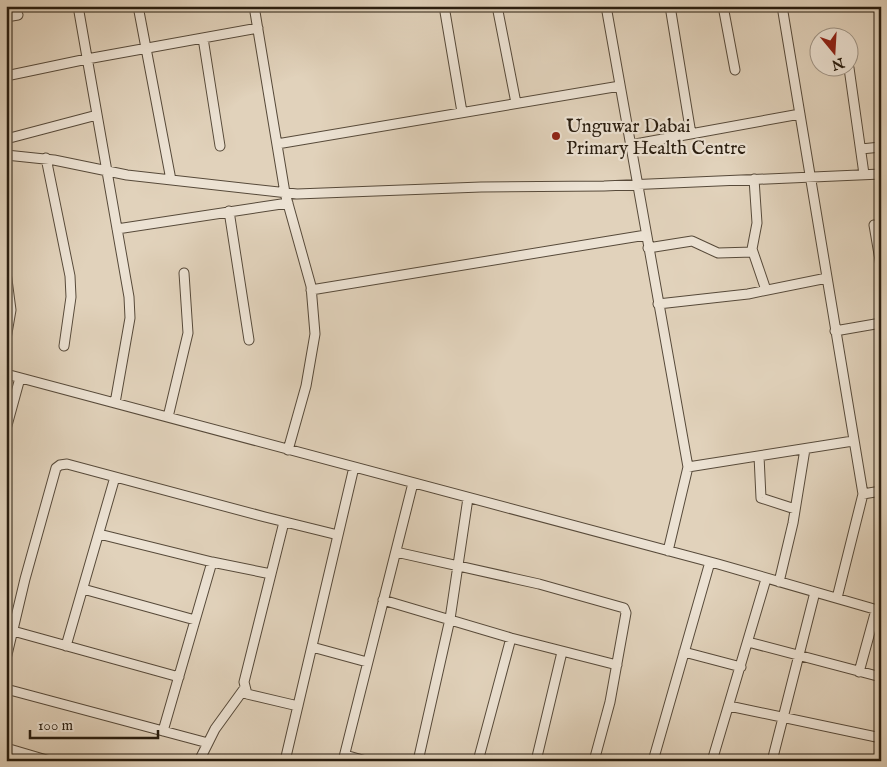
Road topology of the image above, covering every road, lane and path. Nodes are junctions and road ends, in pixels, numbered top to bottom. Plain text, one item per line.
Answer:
1 (78, 6) edge
2 (138, 6) edge
3 (254, 6) edge
4 (444, 6) edge
5 (497, 6) edge
6 (606, 6) edge
7 (670, 6) edge
8 (724, 6) edge
9 (782, 6) edge
10 (18, 15) dead end
11 (6, 17) edge
12 (258, 28) junction
13 (203, 38) junction
14 (146, 48) junction
15 (87, 59) junction
16 (735, 70) dead end
17 (6, 76) edge
18 (850, 78) edge
19 (620, 86) junction
20 (516, 103) junction
21 (462, 112) junction
22 (97, 114) junction
23 (800, 114) junction
24 (690, 134) junction
25 (6, 138) edge
26 (277, 144) junction
27 (630, 145) junction
28 (220, 146) dead end
29 (881, 146) edge
30 (861, 149) junction
31 (6, 155) edge
32 (46, 158) junction
33 (106, 171) junction
34 (864, 174) junction
35 (881, 174) edge
36 (811, 176) junction
37 (754, 179) junction
38 (171, 180) junction
39 (636, 185) junction
40 (285, 193) junction
41 (288, 203) junction
42 (229, 211) junction
43 (874, 225) dead end
44 (117, 229) junction
45 (646, 235) junction
46 (648, 248) junction
47 (753, 252) junction
48 (881, 266) edge
49 (6, 272) edge
50 (184, 273) dead end
51 (827, 278) junction
52 (311, 290) junction
53 (766, 290) junction
54 (658, 304) junction
55 (881, 323) edge
56 (835, 331) junction
57 (6, 339) edge
58 (249, 340) dead end
59 (64, 346) dead end
60 (6, 374) edge
61 (20, 378) junction
62 (115, 403) junction
63 (168, 417) junction
64 (6, 429) edge
65 (853, 441) junction
66 (805, 449) junction
67 (288, 450) junction
68 (759, 456) junction
69 (354, 467) junction
70 (688, 467) junction
71 (115, 477) junction
72 (414, 483) junction
73 (881, 492) edge
74 (863, 494) junction
75 (468, 498) junction
76 (796, 509) junction
77 (284, 522) junction
78 (99, 534) junction
79 (338, 535) junction
80 (668, 551) junction
81 (396, 552) junction
82 (212, 562) junction
83 (710, 562) junction
84 (458, 567) junction
85 (271, 574) junction
86 (766, 579) junction
87 (780, 582) junction
88 (83, 589) junction
89 (815, 592) junction
90 (837, 598) junction
91 (383, 600) junction
92 (879, 610) edge
93 (450, 619) junction
94 (195, 620) junction
95 (13, 631) junction
96 (511, 638) junction
97 (748, 642) junction
98 (66, 646) junction
99 (312, 647) junction
100 (562, 652) junction
101 (684, 652) junction
102 (799, 656) junction
103 (6, 659) edge
104 (368, 662) junction
105 (617, 666) junction
106 (741, 666) junction
107 (859, 672) junction
108 (179, 677) junction
109 (881, 677) edge
110 (6, 689) edge
111 (244, 689) junction
112 (298, 706) junction
113 (729, 706) junction
114 (782, 717) junction
115 (163, 731) junction
116 (880, 737) edge
117 (208, 743) junction
118 (6, 748) edge
119 (344, 758) edge
120 (37, 759) edge
121 (50, 761) edge
122 (199, 761) edge
123 (285, 761) edge
124 (366, 761) edge
125 (418, 761) edge
126 (478, 761) edge
127 (536, 761) edge
128 (594, 761) edge
129 (653, 761) edge
130 (712, 761) edge
131 (772, 761) edge

1 - 15 street
2 - 14 street
3 - 12 street
4 - 21 street
5 - 20 street
6 - 19 street
7 - 24 street
8 - 16 street
9 - 23 street
10 - 11 street
12 - 13 street
12 - 26 street
13 - 14 street
13 - 28 street
14 - 15 street
14 - 38 street
15 - 17 street
15 - 22 street
18 - 30 street
19 - 20 street
19 - 27 street
20 - 21 street
21 - 26 street
22 - 25 street
22 - 33 street
23 - 24 street
23 - 36 street
24 - 27 street
26 - 40 street
27 - 39 street
29 - 30 street
30 - 34 street
31 - 32 street
32 - 33 street
32 - 59 street
33 - 38 street
33 - 44 street
34 - 35 street
34 - 36 street
36 - 37 street
36 - 51 street
37 - 39 street
37 - 47 street
38 - 40 street
39 - 40 street
39 - 45 street
40 - 41 street
41 - 42 street
41 - 52 street
42 - 44 street
42 - 58 street
43 - 48 street
44 - 62 street
45 - 46 street
45 - 52 street
46 - 47 street
46 - 54 street
47 - 53 street
49 - 57 street
50 - 63 street
51 - 53 street
51 - 56 street
52 - 67 street
53 - 54 street
54 - 70 street
55 - 56 street
56 - 65 street
60 - 61 street
61 - 62 street
61 - 64 street
62 - 63 street
63 - 67 street
65 - 66 street
65 - 74 street
66 - 68 street
66 - 76 street
67 - 69 street
68 - 70 street
68 - 76 street
69 - 72 street
69 - 79 street
70 - 80 street
71 - 77 street
71 - 78 street
71 - 95 street
72 - 75 street
72 - 81 street
73 - 74 street
74 - 90 street
75 - 80 street
75 - 84 street
76 - 87 street
77 - 79 street
77 - 85 street
78 - 82 street
78 - 88 street
79 - 99 street
80 - 83 street
81 - 84 street
81 - 91 street
82 - 85 street
82 - 94 street
83 - 86 street
83 - 101 street
84 - 93 street
84 - 105 street
85 - 111 street
86 - 87 street
86 - 97 street
87 - 89 street
88 - 94 street
88 - 98 street
89 - 90 street
89 - 102 street
90 - 92 street
91 - 93 street
91 - 104 street
92 - 107 street
93 - 96 street
93 - 125 street
94 - 108 street
95 - 98 street
95 - 103 street
96 - 100 street
96 - 126 street
97 - 102 street
97 - 106 street
98 - 108 street
99 - 104 street
99 - 112 street
100 - 105 street
100 - 127 street
101 - 106 street
101 - 129 street
102 - 107 street
102 - 114 street
104 - 119 street
105 - 128 street
106 - 113 street
107 - 109 street
108 - 115 street
110 - 115 street
111 - 112 street
111 - 117 street
112 - 123 street
113 - 114 street
113 - 130 street
114 - 116 street
114 - 131 street
115 - 117 street
117 - 122 street
118 - 120 street
119 - 124 street
120 - 121 street

